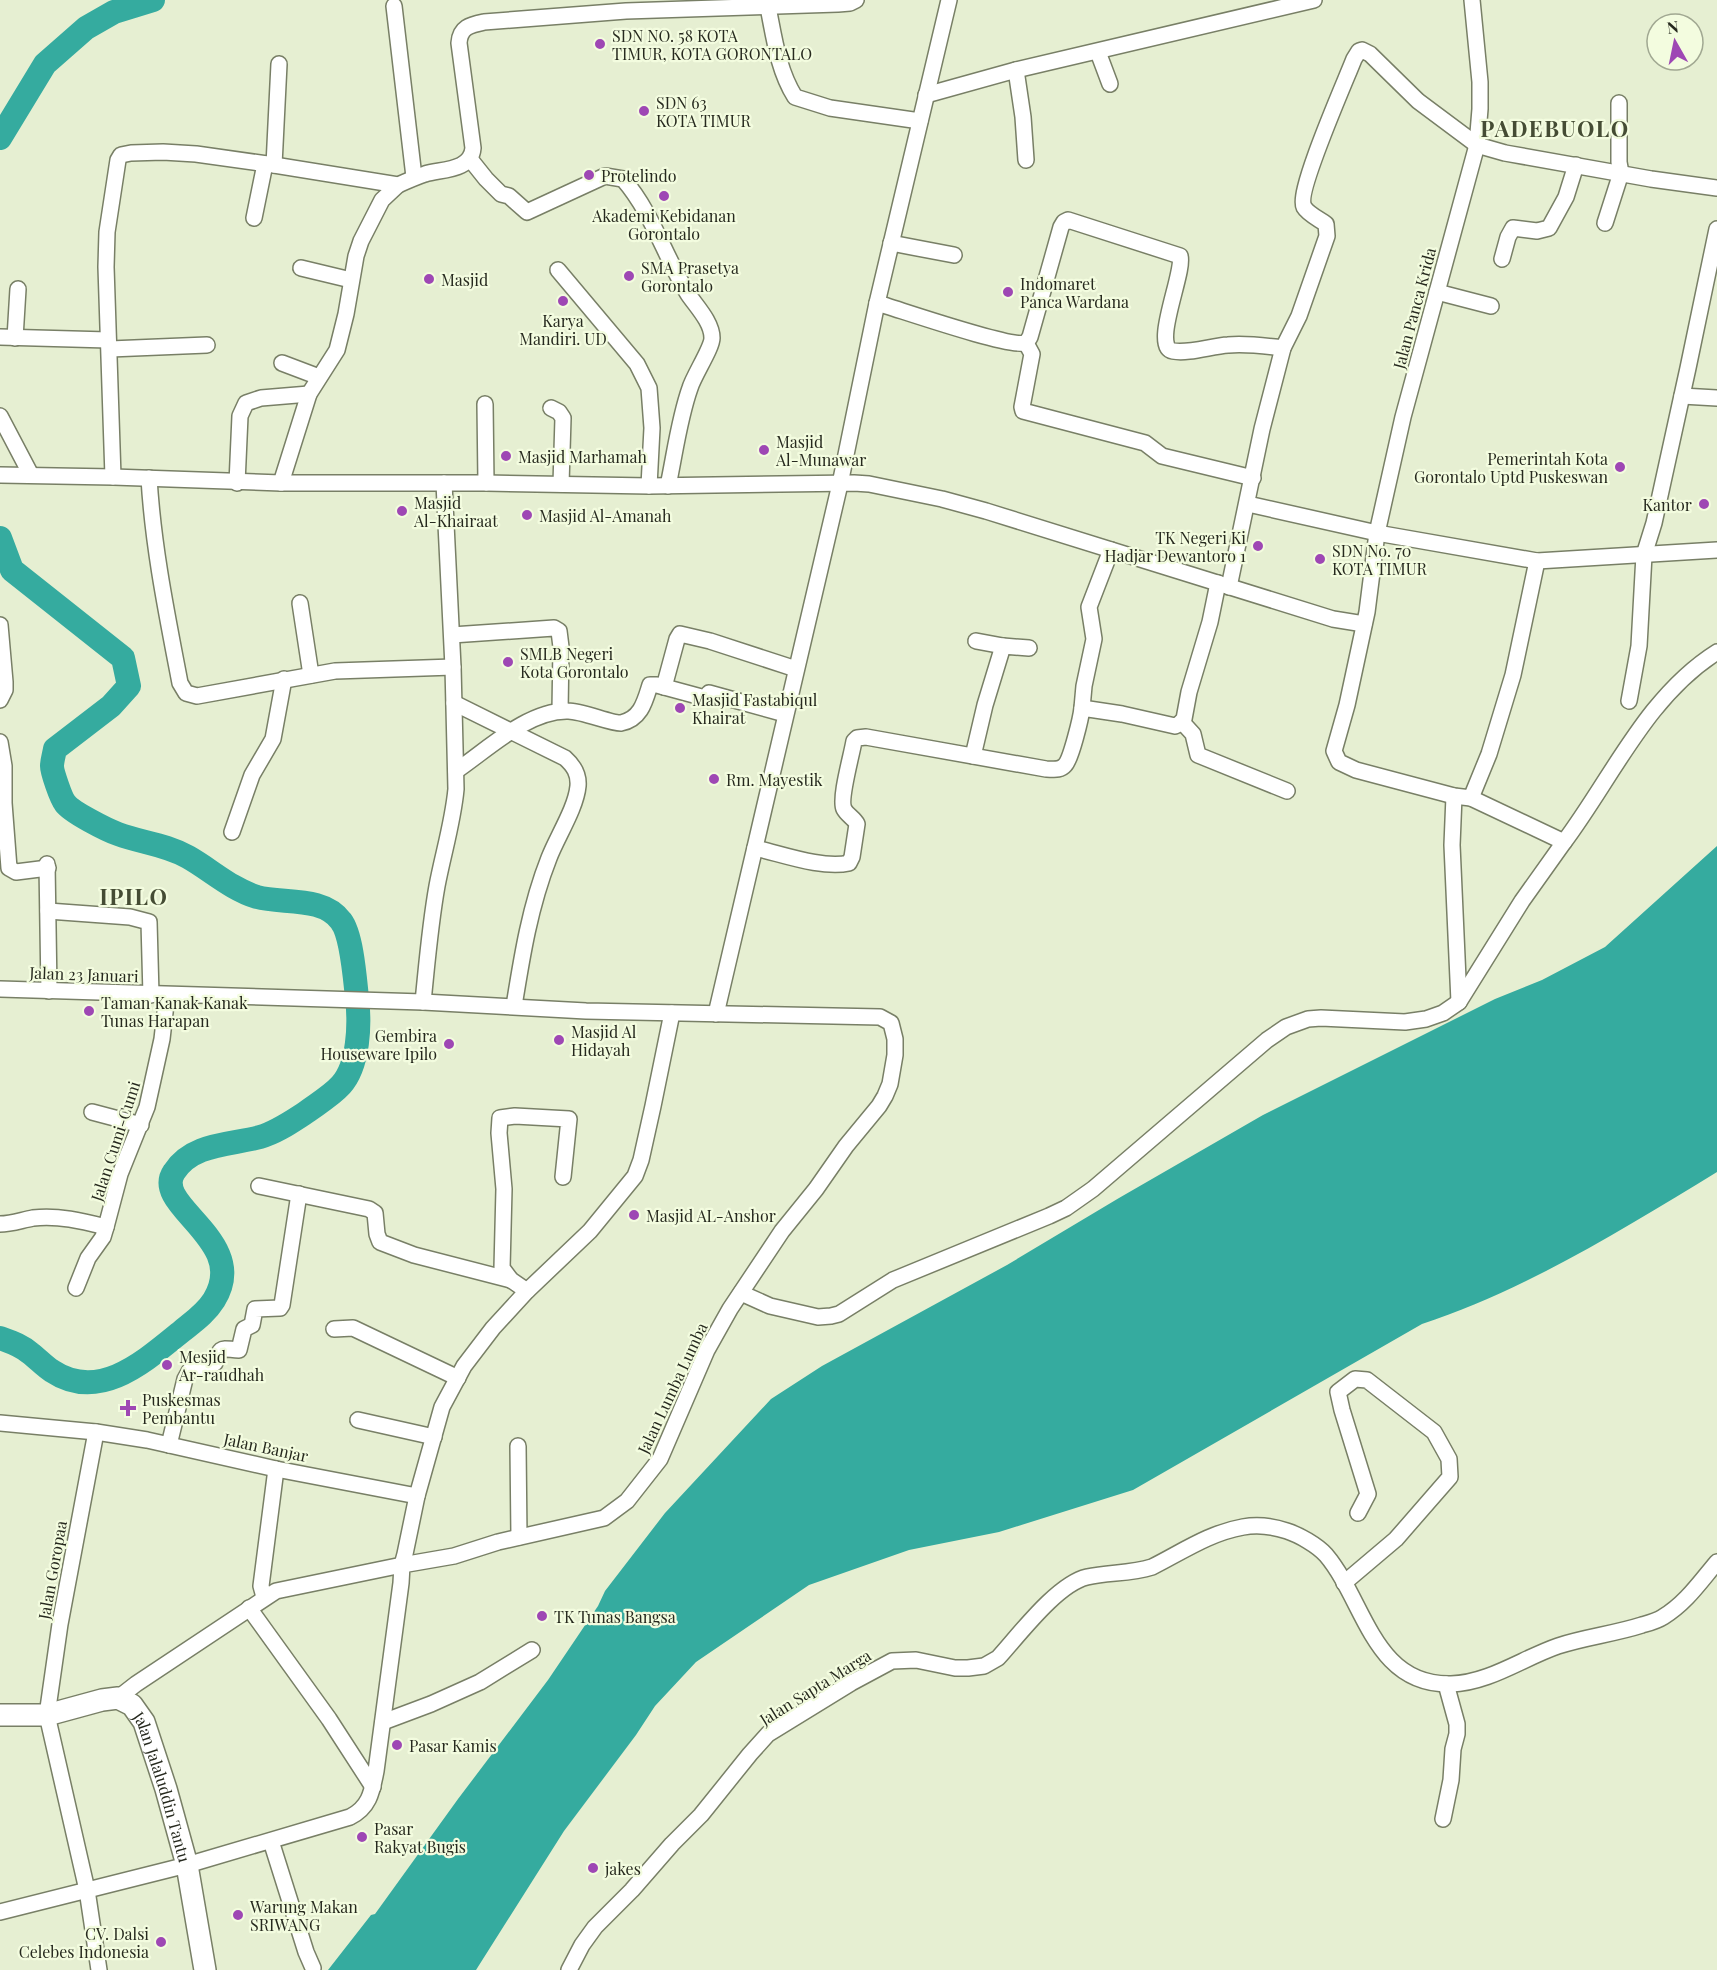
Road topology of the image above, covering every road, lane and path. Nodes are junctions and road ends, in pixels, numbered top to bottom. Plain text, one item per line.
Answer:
1 (856, 0) edge
2 (949, 0) edge
3 (1313, 0) edge
4 (1472, 0) edge
5 (672, 5) edge
6 (394, 6) dead end
7 (768, 7) junction
8 (1098, 52) junction
9 (279, 64) dead end
10 (1016, 70) junction
11 (1110, 84) dead end
12 (926, 95) junction
13 (1618, 103) dead end
14 (920, 121) junction
15 (1477, 145) junction
16 (470, 159) junction
17 (1026, 160) dead end
18 (269, 164) junction
19 (1576, 165) junction
20 (1621, 173) junction
21 (414, 177) junction
22 (398, 185) junction
23 (1717, 188) edge
24 (254, 218) dead end
25 (1605, 223) dead end
26 (1717, 229) edge
27 (891, 243) junction
28 (954, 255) dead end
29 (1502, 259) dead end
30 (301, 268) dead end
31 (558, 270) dead end
32 (1713, 270) edge
33 (351, 280) junction
34 (18, 289) dead end
35 (1437, 292) junction
36 (877, 303) junction
37 (1491, 306) dead end
38 (7, 337) edge
39 (1026, 343) junction
40 (109, 344) junction
41 (207, 345) dead end
42 (1283, 348) junction
43 (282, 363) dead end
44 (320, 377) junction
45 (309, 394) junction
46 (1682, 396) junction
47 (1717, 398) edge
48 (485, 404) dead end
49 (551, 408) dead end
50 (0, 416) edge
51 (4, 475) edge
52 (31, 475) junction
53 (113, 477) junction
54 (1253, 477) junction
55 (149, 478) junction
56 (237, 483) junction
57 (281, 483) junction
58 (444, 483) junction
59 (486, 483) junction
60 (561, 484) junction
61 (840, 484) junction
62 (649, 486) junction
63 (668, 486) junction
64 (1248, 504) junction
65 (1377, 533) junction
66 (1111, 550) junction
67 (1717, 550) edge
68 (1644, 555) junction
69 (1537, 561) junction
70 (1224, 585) junction
71 (300, 603) dead end
72 (1364, 624) junction
73 (0, 625) edge
74 (452, 635) junction
75 (976, 641) dead end
76 (1003, 646) junction
77 (1029, 648) dead end
78 (1717, 652) edge
79 (453, 667) junction
80 (796, 669) junction
81 (311, 675) junction
82 (284, 679) junction
83 (664, 687) junction
84 (0, 700) edge
85 (1629, 701) dead end
86 (454, 703) junction
87 (1082, 708) junction
88 (560, 711) junction
89 (785, 714) junction
90 (1182, 722) junction
91 (510, 730) junction
92 (0, 742) edge
93 (973, 756) junction
94 (456, 771) junction
95 (1287, 791) dead end
96 (1454, 796) junction
97 (1471, 798) junction
98 (232, 832) dead end
99 (1563, 842) junction
100 (755, 848) junction
101 (48, 912) junction
102 (0, 990) edge
103 (49, 991) junction
104 (152, 995) junction
105 (167, 995) junction
106 (423, 1002) junction
107 (1459, 1002) junction
108 (514, 1006) junction
109 (672, 1013) junction
110 (716, 1014) junction
111 (92, 1112) dead end
112 (141, 1125) junction
113 (563, 1177) dead end
114 (259, 1186) dead end
115 (299, 1194) junction
116 (0, 1224) edge
117 (106, 1227) junction
118 (511, 1281) junction
119 (76, 1288) dead end
120 (527, 1292) junction
121 (741, 1293) junction
122 (333, 1329) dead end
123 (458, 1378) junction
124 (358, 1420) dead end
125 (0, 1423) edge
126 (96, 1432) junction
127 (434, 1437) junction
128 (169, 1445) junction
129 (518, 1446) dead end
130 (276, 1468) junction
131 (417, 1496) junction
132 (1358, 1513) dead end
133 (519, 1537) junction
134 (1717, 1563) edge
135 (402, 1565) junction
136 (1344, 1583) junction
137 (264, 1597) junction
138 (249, 1608) junction
139 (532, 1650) dead end
140 (1446, 1684) junction
141 (118, 1698) junction
142 (0, 1715) edge
143 (47, 1715) junction
144 (383, 1722) junction
145 (373, 1787) junction
146 (1443, 1819) dead end
147 (271, 1841) junction
148 (187, 1865) junction
149 (87, 1890) junction
150 (0, 1912) edge
151 (314, 1968) dead end
152 (99, 1970) edge
153 (206, 1970) edge
154 (569, 1970) edge

1 - 7 street
2 - 12 street
3 - 8 street
4 - 15 street, Jalan Panca Krida
5 - 7 street
5 - 16 street
6 - 21 street
7 - 14 street
8 - 10 street
8 - 11 street
9 - 18 street
10 - 12 street
10 - 17 street
12 - 14 street
13 - 20 street
14 - 27 street
15 - 19 street
15 - 35 street, Jalan Panca Krida
15 - 42 street
16 - 21 street
16 - 63 street
18 - 22 street
18 - 24 street
18 - 40 street
19 - 20 street
19 - 29 street
20 - 23 street
20 - 25 street
21 - 22 street
22 - 33 street
26 - 32 street
27 - 28 street
27 - 36 street
30 - 33 street
31 - 62 street
32 - 46 street
33 - 44 street
34 - 38 street
35 - 37 street
35 - 65 street, Jalan Panca Krida
36 - 39 street
36 - 61 street
38 - 40 street
39 - 42 street
39 - 54 street
40 - 41 street
40 - 53 street
42 - 54 street
43 - 44 street
44 - 45 street
45 - 56 street
45 - 57 street
46 - 47 street
46 - 68 street
48 - 59 street
49 - 60 street
50 - 52 street
51 - 52 street
52 - 53 street
53 - 55 street
54 - 64 street
55 - 56 street
55 - 82 street
56 - 57 street
57 - 58 street
58 - 59 street
58 - 74 street
59 - 60 street
60 - 62 street
61 - 63 street
61 - 66 street
61 - 80 street
62 - 63 street
64 - 65 street
64 - 70 street
65 - 69 street
65 - 72 street, Jalan Panca Krida
66 - 70 street
66 - 87 street
67 - 68 street
68 - 69 street
68 - 85 street
69 - 97 street
70 - 72 street
70 - 90 street
71 - 81 street
72 - 96 street, Jalan Panca Krida
73 - 84 street
74 - 79 street
74 - 88 street
75 - 76 street
76 - 77 street
76 - 93 street
78 - 99 street
79 - 81 street
79 - 86 street
80 - 83 street
80 - 89 street
81 - 82 street
82 - 98 street
83 - 88 street
83 - 89 street
86 - 91 street
86 - 94 street
87 - 90 street
87 - 93 street
88 - 91 street
89 - 100 street
90 - 95 street
91 - 94 street
91 - 108 street
92 - 101 street
93 - 100 street
94 - 106 street
96 - 97 street
96 - 107 street
97 - 99 street
99 - 107 street
100 - 110 street
101 - 103 street
101 - 104 street
102 - 103 street, Jalan 23 Januari
103 - 104 street, Jalan 23 Januari
104 - 105 street, Jalan 23 Januari
105 - 106 street, Jalan 23 Januari
105 - 112 street, Jalan Cumi-Cumi
106 - 108 street, Jalan Lumba Lumba
107 - 121 street
108 - 109 street, Jalan Lumba Lumba
109 - 110 street, Jalan Lumba Lumba
109 - 120 street
110 - 121 street, Jalan Lumba Lumba
111 - 112 street
112 - 117 street, Jalan Cumi-Cumi
113 - 118 street
114 - 115 street
115 - 118 street
115 - 128 street
116 - 117 street, Jalan Cumi-Cumi
117 - 119 street
118 - 120 street
120 - 123 street
121 - 133 street, Jalan Lumba Lumba
122 - 123 street
123 - 127 street
124 - 127 street
125 - 126 street, Jalan Banjar
126 - 128 street, Jalan Banjar
126 - 143 street, Jalan Goropaa
127 - 131 street
128 - 130 street, Jalan Banjar
129 - 133 street
130 - 131 street, Jalan Banjar
130 - 137 street
131 - 135 street
132 - 136 street
133 - 135 street, Jalan Lumba Lumba
134 - 140 street, Jalan Sapta Marga
135 - 137 street, Jalan Lumba Lumba
135 - 144 street
136 - 140 street, Jalan Sapta Marga
136 - 154 street, Jalan Sapta Marga
137 - 138 street, Jalan Lumba Lumba
138 - 141 street, Jalan Lumba Lumba
138 - 145 street
139 - 144 street
140 - 146 street
141 - 143 highway, Jalan Jalaluddin Tantu
141 - 148 highway, Jalan Jalaluddin Tantu
142 - 143 highway, Jalan Jalaluddin Tantu
143 - 149 street
144 - 145 street
145 - 147 street
147 - 148 street
147 - 151 street
148 - 149 street
148 - 153 highway, Jalan Jalaluddin Tantu
149 - 150 street
149 - 152 street

